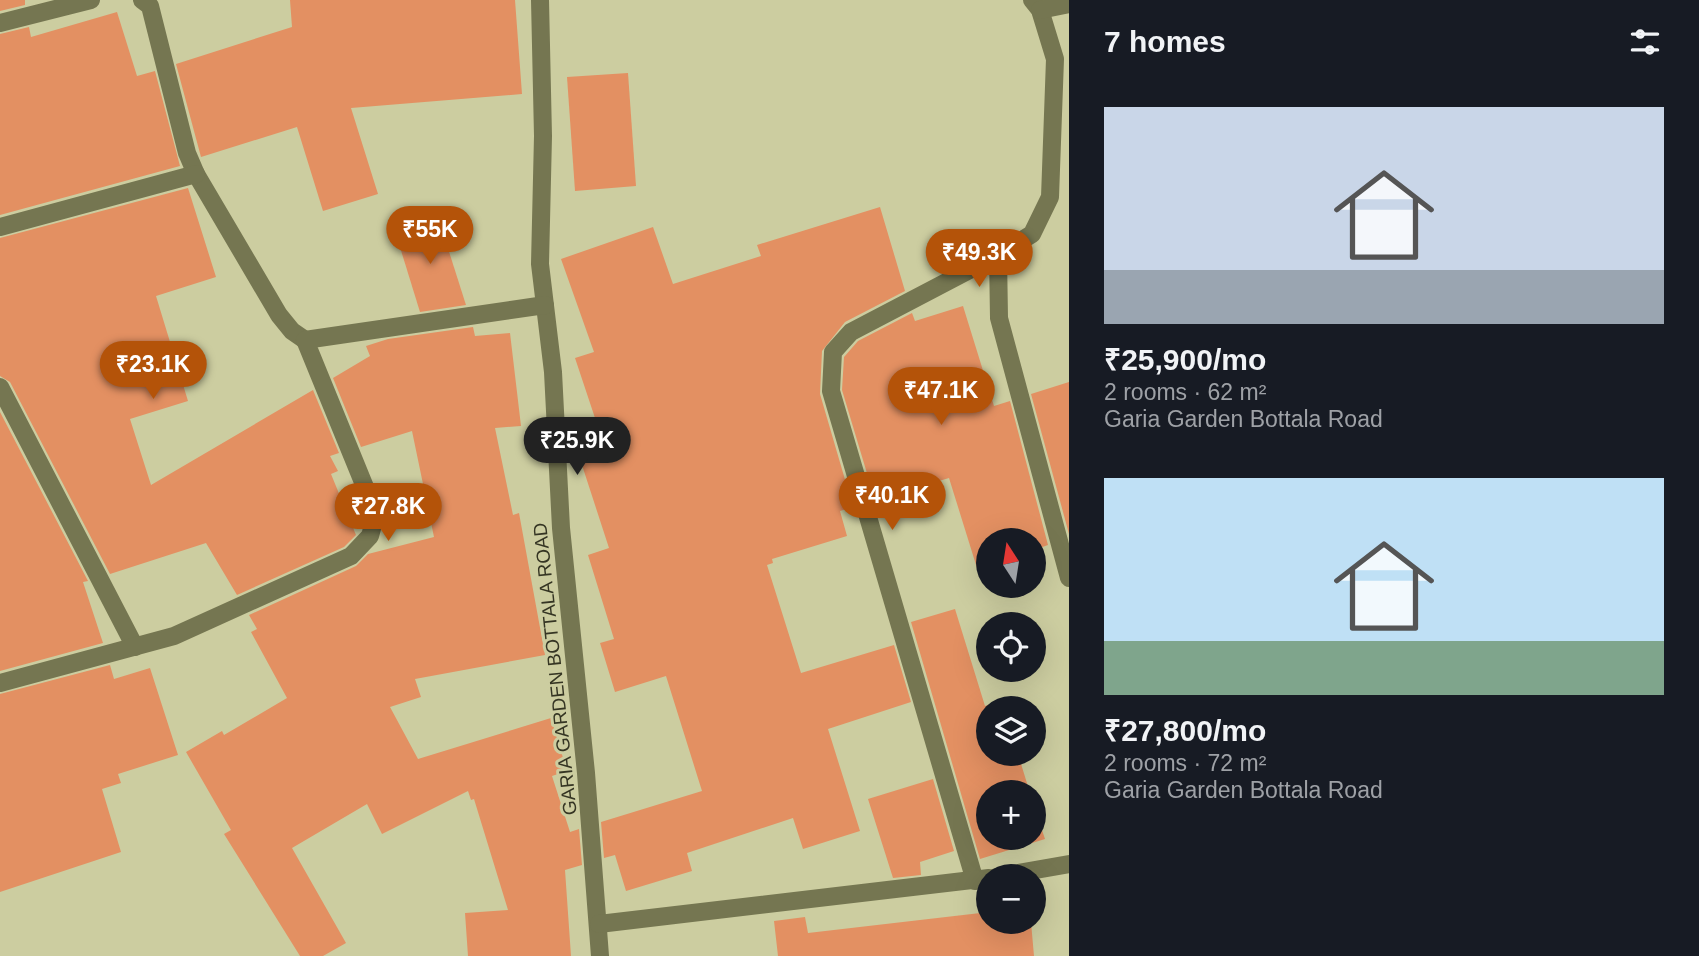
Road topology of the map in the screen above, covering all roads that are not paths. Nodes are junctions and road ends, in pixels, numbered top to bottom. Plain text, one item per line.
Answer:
1 (91, 0) edge
2 (142, 0) edge
3 (540, 0) edge
4 (65, 4) edge
5 (1036, 5) edge
6 (1069, 5) edge
7 (0, 23) edge
8 (196, 174) junction
9 (0, 227) edge
10 (998, 254) junction
11 (545, 305) junction
12 (305, 340) junction
13 (0, 387) edge
14 (1069, 578) edge
15 (135, 647) junction
16 (0, 683) edge
17 (977, 864) edge
18 (1069, 864) edge
19 (1046, 868) edge
20 (976, 880) edge
21 (599, 924) junction
22 (600, 956) edge

1 - 4 street
2 - 8 street
3 - 11 street, GARIA GARDEN BOTTALA ROAD
4 - 7 street
5 - 6 street
5 - 10 street
8 - 9 street
8 - 12 street
10 - 14 street
10 - 17 street
11 - 12 street
11 - 21 street, GARIA GARDEN BOTTALA ROAD
12 - 15 street
13 - 15 street
15 - 16 street
18 - 19 street
20 - 21 street
21 - 22 street, GARIA GARDEN BOTTALA ROAD

